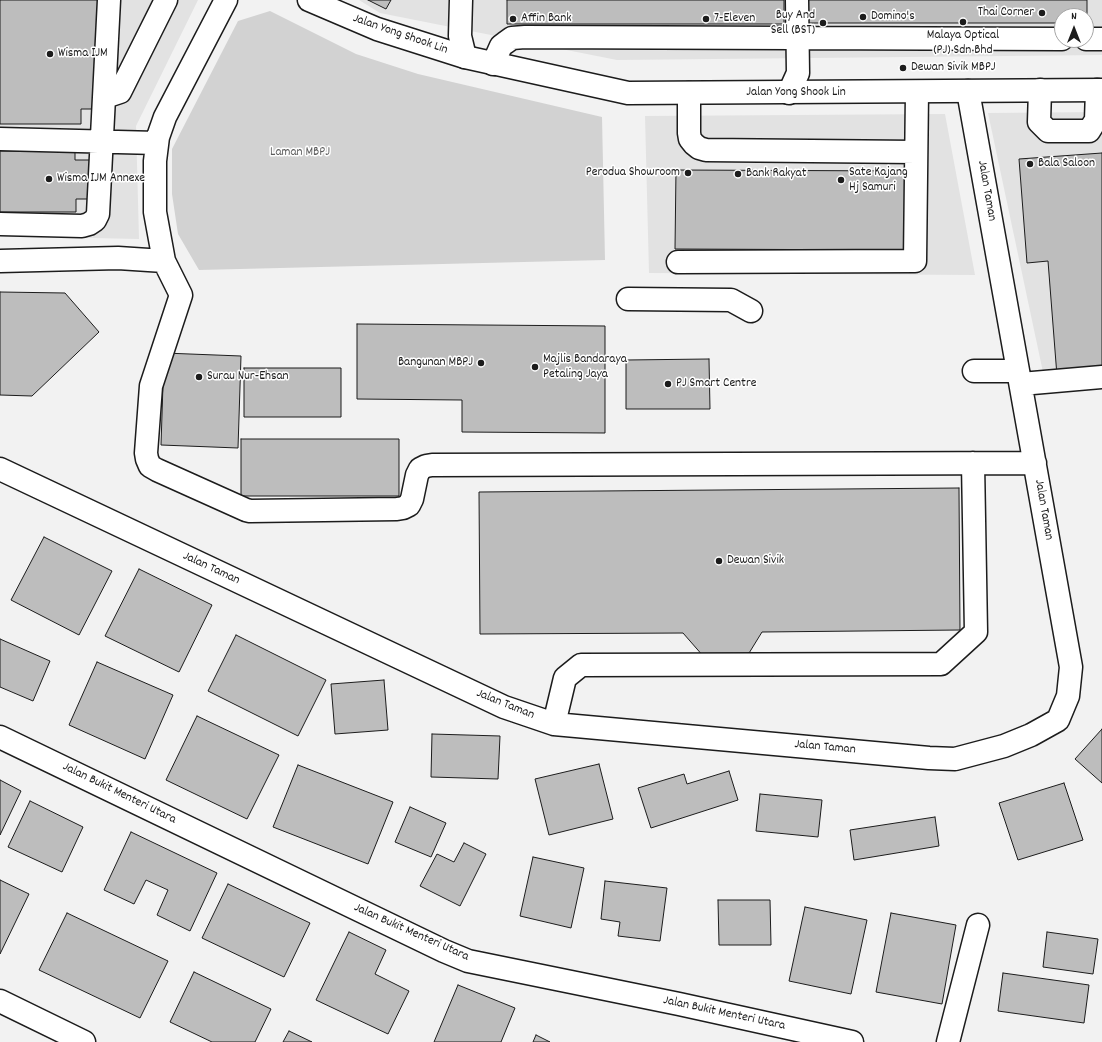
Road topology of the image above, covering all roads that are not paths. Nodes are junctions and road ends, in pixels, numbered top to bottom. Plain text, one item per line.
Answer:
1 (109, 0) edge
2 (166, 0) edge
3 (226, 0) edge
4 (309, 0) edge
5 (461, 0) edge
6 (797, 0) edge
7 (798, 38) junction
8 (1054, 39) edge
9 (465, 57) junction
10 (493, 64) junction
11 (1040, 90) junction
12 (1099, 90) edge
13 (968, 91) junction
14 (917, 92) junction
15 (689, 93) junction
16 (789, 93) junction
17 (105, 97) junction
18 (0, 139) edge
19 (102, 141) junction
20 (157, 143) junction
21 (916, 152) junction
22 (0, 224) edge
23 (164, 260) junction
24 (0, 261) edge
25 (678, 262) dead end
26 (628, 299) dead end
27 (751, 311) dead end
28 (974, 371) dead end
29 (1019, 377) junction
30 (1102, 378) edge
31 (973, 463) junction
32 (1035, 463) junction
33 (0, 470) edge
34 (554, 724) junction
35 (0, 737) edge
36 (978, 925) dead end
37 (0, 1001) edge
38 (84, 1042) edge
39 (852, 1042) edge
40 (948, 1042) edge

1 - 17 street
2 - 17 street
3 - 20 street
4 - 9 street, Jalan Yong Shook Lin
5 - 9 street
6 - 7 street
7 - 8 street
7 - 10 street
7 - 16 street
9 - 10 street, Jalan Yong Shook Lin
10 - 15 street, Jalan Yong Shook Lin
11 - 12 street, Jalan Yong Shook Lin
11 - 12 street
11 - 13 street, Jalan Yong Shook Lin
13 - 14 street, Jalan Yong Shook Lin
13 - 29 street, Jalan Taman
14 - 16 street, Jalan Yong Shook Lin
14 - 21 street
15 - 16 street, Jalan Yong Shook Lin
15 - 21 street
17 - 19 street
18 - 19 street
19 - 20 street
19 - 22 street
20 - 23 street
21 - 25 street
23 - 24 street
23 - 31 street
26 - 27 street
28 - 29 street
29 - 30 street
29 - 32 street, Jalan Taman
31 - 32 street
31 - 34 street
32 - 34 street, Jalan Taman
33 - 34 street, Jalan Taman
35 - 39 street, Jalan Bukit Menteri Utara
36 - 40 street
37 - 38 street

